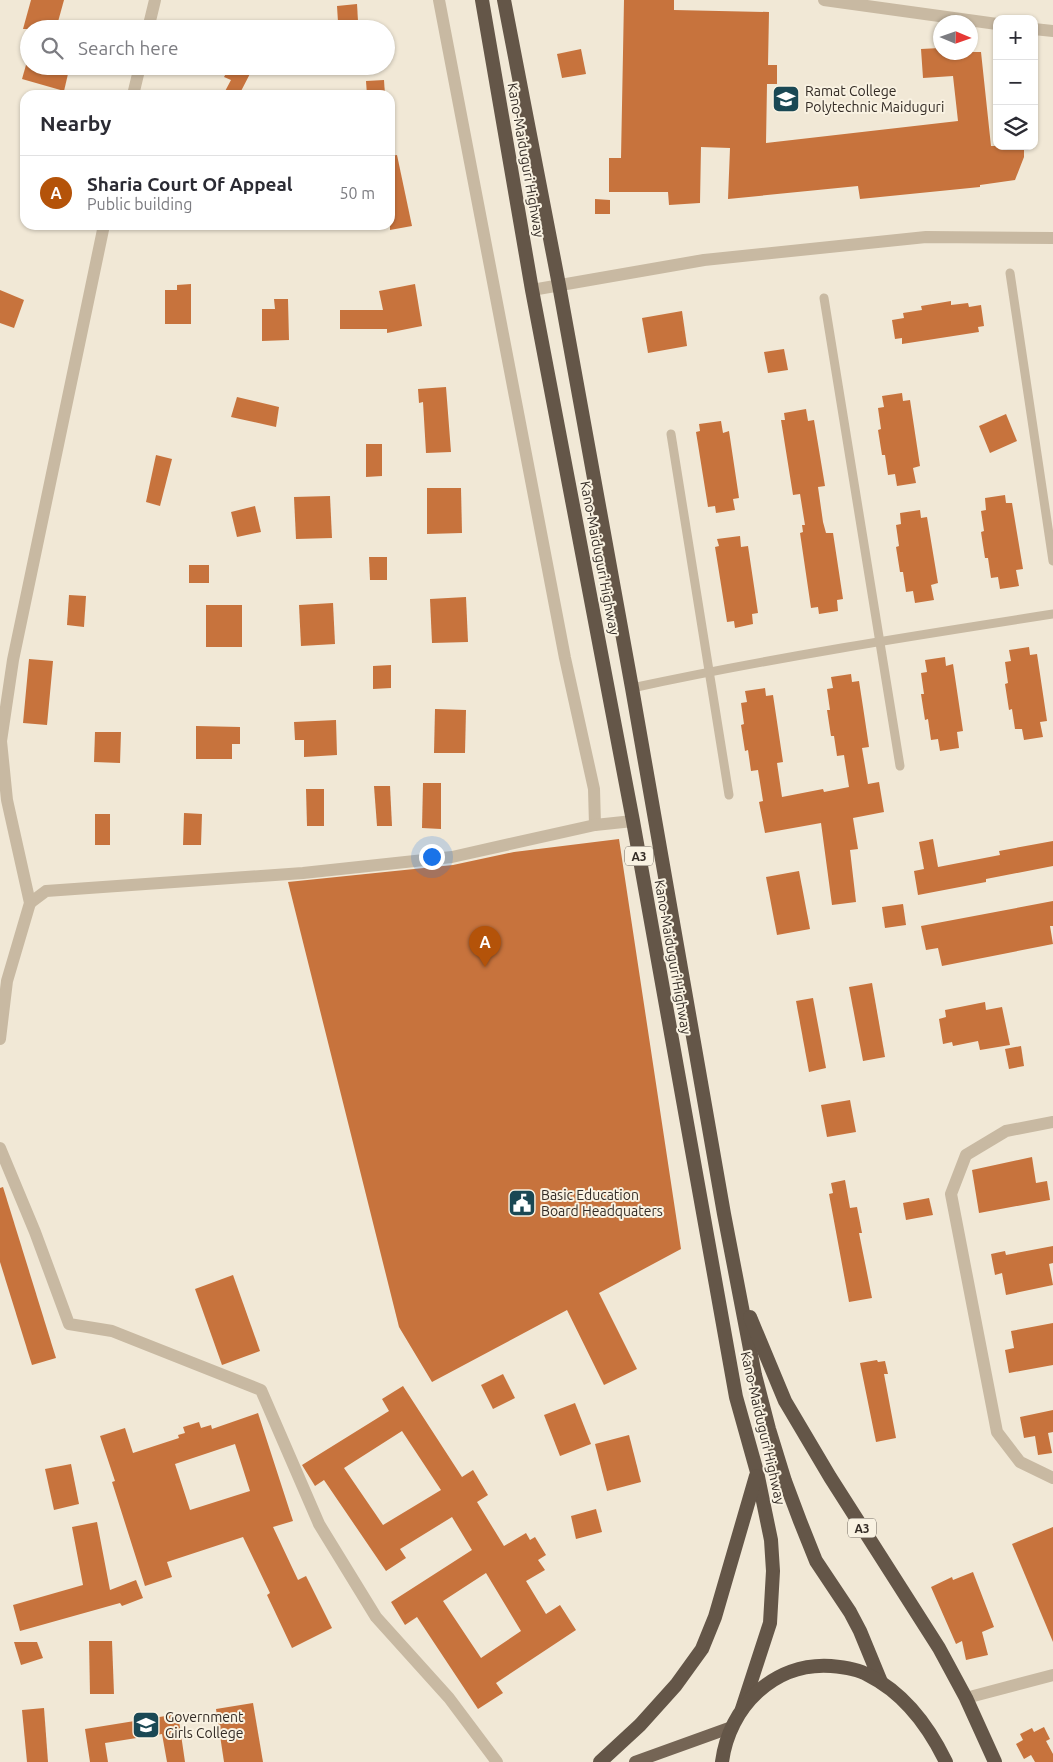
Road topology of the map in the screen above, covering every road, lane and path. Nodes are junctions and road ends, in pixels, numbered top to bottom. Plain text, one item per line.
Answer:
1 (155, 0) edge
2 (439, 0) edge
3 (482, 0) edge
4 (504, 0) edge
5 (824, 0) edge
6 (150, 20) edge
7 (993, 23) edge
8 (1038, 29) edge
9 (1053, 31) edge
10 (138, 75) edge
11 (134, 90) edge
12 (103, 230) edge
13 (1053, 238) edge
14 (1010, 273) dead end
15 (560, 285) junction
16 (532, 290) junction
17 (824, 298) dead end
18 (671, 434) dead end
19 (1053, 561) edge
20 (1053, 614) edge
21 (880, 642) junction
22 (709, 671) junction
23 (632, 688) junction
24 (900, 766) dead end
25 (729, 795) dead end
26 (632, 821) junction
27 (595, 825) junction
28 (30, 903) junction
29 (0, 1039) edge
30 (1053, 1122) edge
31 (0, 1148) edge
32 (738, 1289) junction
33 (757, 1472) junction
34 (1053, 1478) edge
35 (1053, 1675) edge
36 (881, 1682) junction
37 (966, 1698) junction
38 (742, 1709) junction
39 (732, 1727) junction
40 (497, 1762) edge
41 (600, 1762) edge
42 (635, 1762) edge
43 (722, 1762) edge
44 (946, 1762) edge
45 (996, 1762) edge

1 - 6 street
2 - 27 street
3 - 16 highway, Kano-Maiduguri Highway / A3
4 - 15 highway, Kano-Maiduguri Highway / A3
5 - 7 street
8 - 9 street
10 - 11 street
12 - 28 street
13 - 15 street
14 - 19 lane
15 - 16 street
15 - 23 highway, Kano-Maiduguri Highway / A3
16 - 26 highway, Kano-Maiduguri Highway / A3
17 - 21 lane
18 - 22 lane
20 - 21 lane
21 - 22 lane
21 - 24 lane
22 - 23 lane
22 - 25 lane
23 - 32 highway, Kano-Maiduguri Highway / A3
26 - 27 street
26 - 33 highway, Kano-Maiduguri Highway / A3
27 - 28 street
28 - 29 street
30 - 34 street
31 - 40 street
32 - 36 highway, Kano-Maiduguri Highway / A3
32 - 37 highway, A3
33 - 38 highway, Kano-Maiduguri Highway / A3
33 - 41 highway
35 - 37 street
36 - 38 highway, A3
36 - 44 highway, A3
37 - 45 highway, A3
38 - 39 highway, A3
39 - 42 main road
39 - 43 highway, A3

